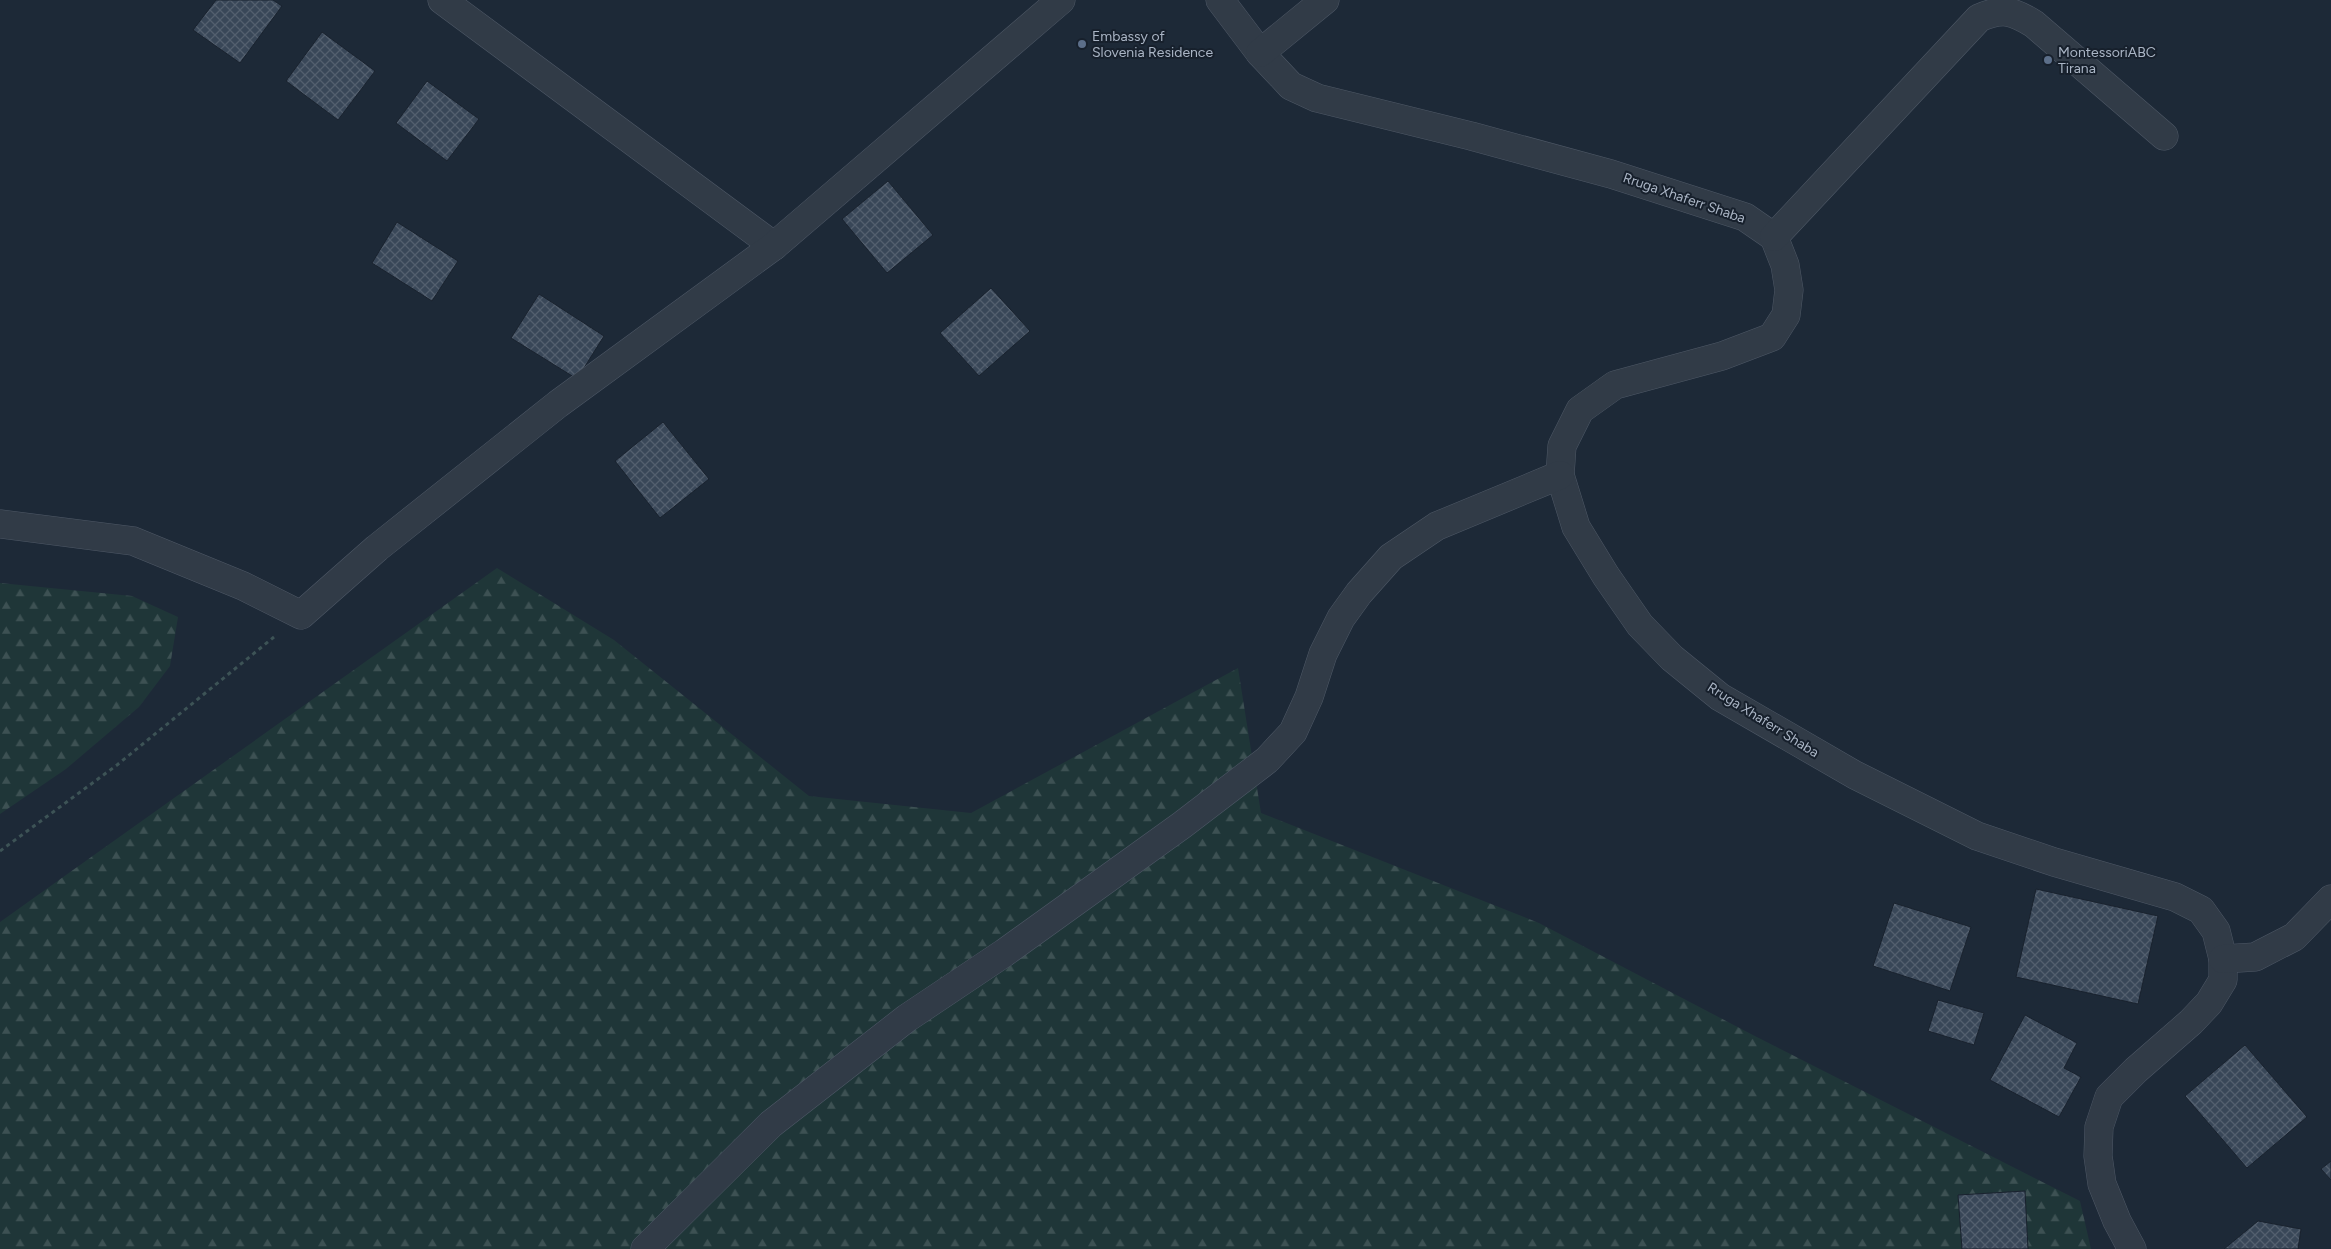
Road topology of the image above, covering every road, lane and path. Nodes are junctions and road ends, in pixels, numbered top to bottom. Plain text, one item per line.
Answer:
1 (442, 0) edge
2 (1061, 0) edge
3 (1220, 0) edge
4 (1325, 0) edge
5 (1260, 53) junction
6 (2164, 136) dead end
7 (1774, 237) junction
8 (774, 246) junction
9 (1560, 475) junction
10 (0, 524) edge
11 (302, 615) junction
12 (0, 851) edge
13 (2331, 899) edge
14 (2223, 959) junction
15 (645, 1249) edge
16 (2132, 1249) edge

1 - 8 street
2 - 8 street
3 - 5 street, Rruga Xhaferr Shaba
4 - 5 street
5 - 7 street, Rruga Xhaferr Shaba
6 - 7 street
7 - 9 street, Rruga Xhaferr Shaba
8 - 11 street
9 - 14 street, Rruga Xhaferr Shaba
9 - 15 street
10 - 11 street
11 - 12 path
13 - 14 street
14 - 16 street, Rruga Xhaferr Shaba

